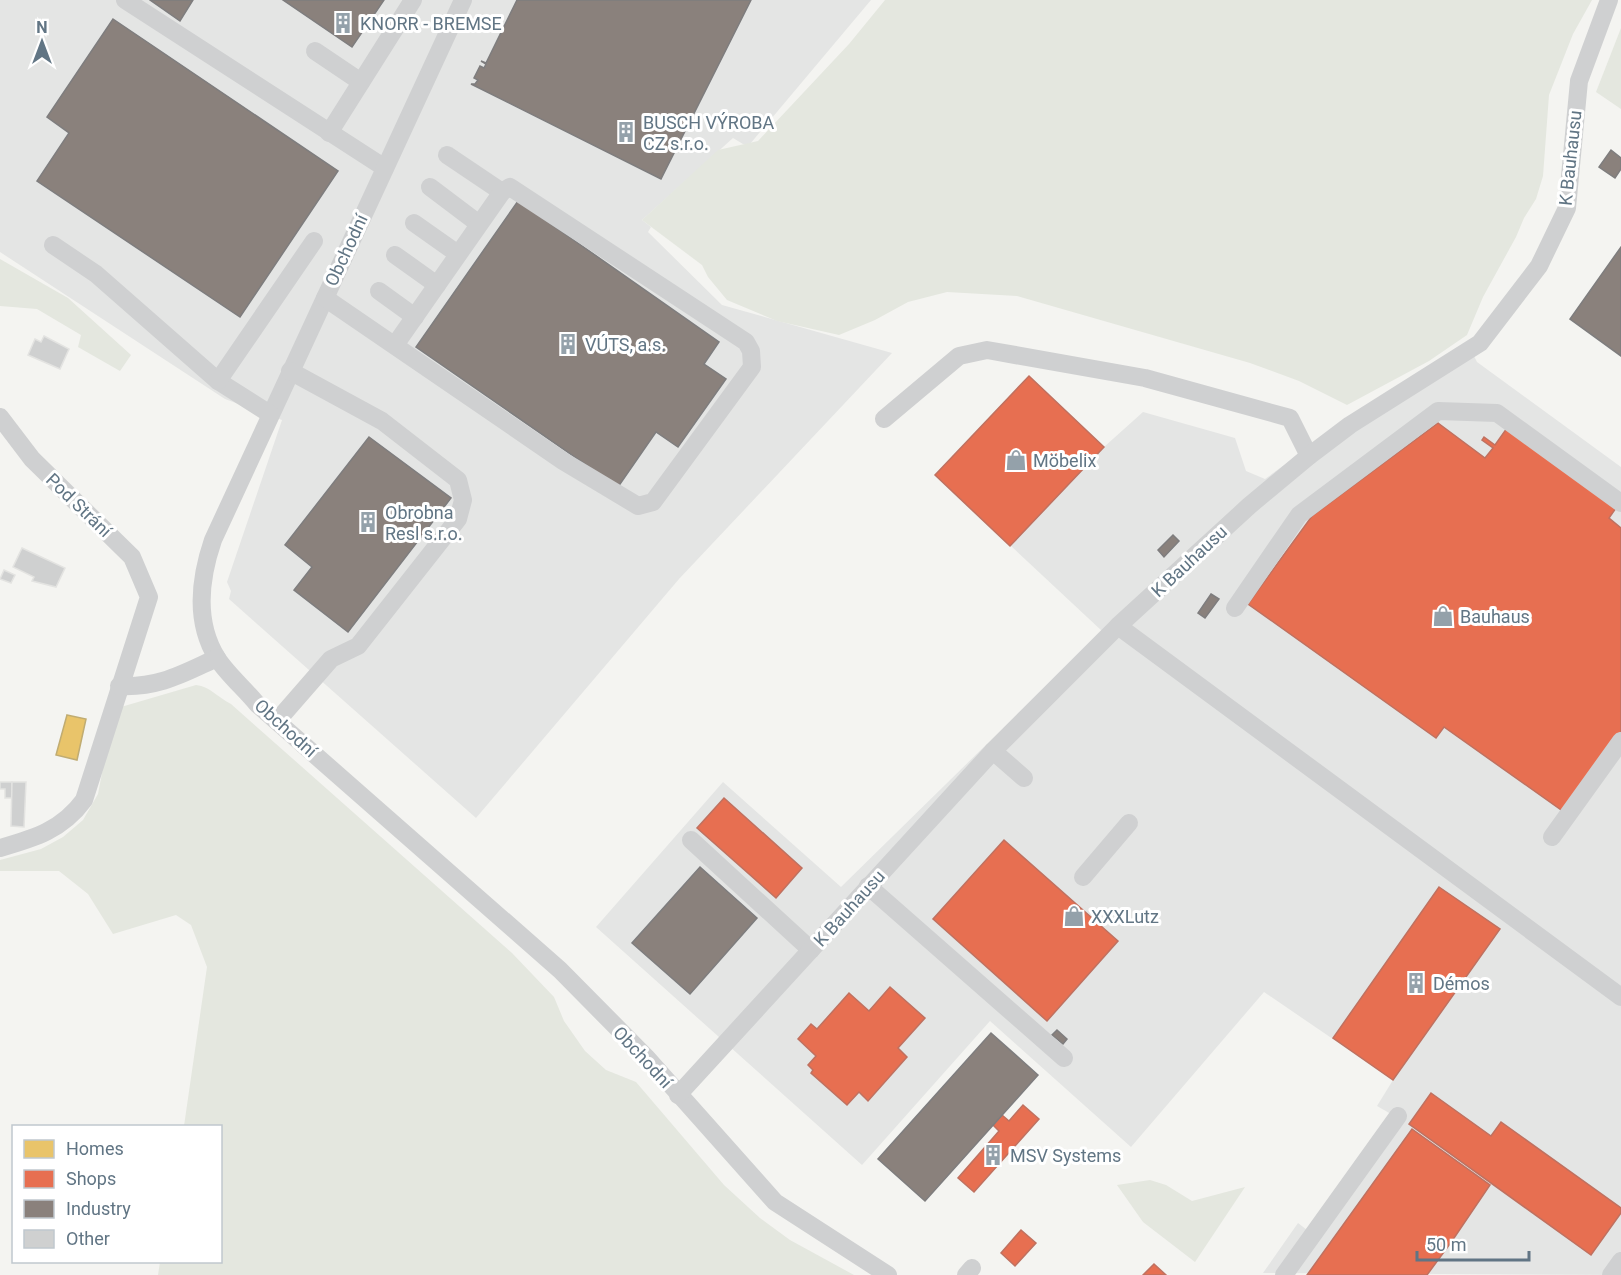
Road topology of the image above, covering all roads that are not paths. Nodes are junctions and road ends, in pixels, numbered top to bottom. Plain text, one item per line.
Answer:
1 (125, 0) edge
2 (413, 0) edge
3 (463, 0) edge
4 (1609, 0) edge
5 (315, 51) dead end
6 (361, 82) junction
7 (329, 133) junction
8 (447, 155) dead end
9 (385, 168) junction
10 (430, 187) dead end
11 (502, 192) junction
12 (414, 223) dead end
13 (479, 224) junction
14 (314, 242) dead end
15 (53, 245) dead end
16 (394, 255) dead end
17 (458, 255) junction
18 (437, 285) junction
19 (379, 291) dead end
20 (325, 297) junction
21 (415, 317) junction
22 (395, 345) junction
23 (290, 371) junction
24 (218, 381) junction
25 (270, 414) junction
26 (0, 417) edge
27 (884, 419) dead end
28 (1309, 456) junction
29 (1621, 503) edge
30 (1235, 608) dead end
31 (1118, 626) junction
32 (217, 658) junction
33 (119, 686) junction
34 (278, 721) junction
35 (1621, 741) edge
36 (993, 751) junction
37 (1024, 778) dead end
38 (1129, 823) dead end
39 (1552, 837) dead end
40 (691, 840) dead end
41 (0, 848) edge
42 (1083, 877) dead end
43 (868, 886) junction
44 (811, 950) junction
45 (1621, 997) edge
46 (1064, 1058) dead end
47 (678, 1095) junction
48 (1398, 1116) dead end
49 (1621, 1261) edge
50 (888, 1275) edge
51 (1284, 1275) edge
52 (1611, 1275) edge

1 - 7 street
2 - 6 street
3 - 9 street, Obchodní
4 - 28 street, K Bauhausu
5 - 6 street
6 - 7 street
7 - 9 street
8 - 11 street
9 - 20 street, Obchodní
10 - 13 street
11 - 13 street
11 - 22 street
12 - 17 street
13 - 17 street
14 - 24 street
15 - 24 street
16 - 18 street
17 - 18 street
18 - 21 street
19 - 21 street
20 - 22 street
20 - 23 street, Obchodní
21 - 22 street
23 - 25 street, Obchodní
23 - 34 street
24 - 25 street
25 - 32 street, Obchodní
26 - 33 street, Pod Strání
27 - 28 street
28 - 31 street, K Bauhausu
29 - 30 street
31 - 36 street, K Bauhausu
31 - 45 street
32 - 33 street
32 - 34 street, Obchodní
33 - 41 street
34 - 47 street, Obchodní
35 - 39 street
36 - 37 street
36 - 43 street, K Bauhausu
38 - 42 street
40 - 44 street
43 - 44 street, K Bauhausu
43 - 46 street
44 - 47 street, K Bauhausu
47 - 50 street, Obchodní
48 - 51 street
49 - 52 street

